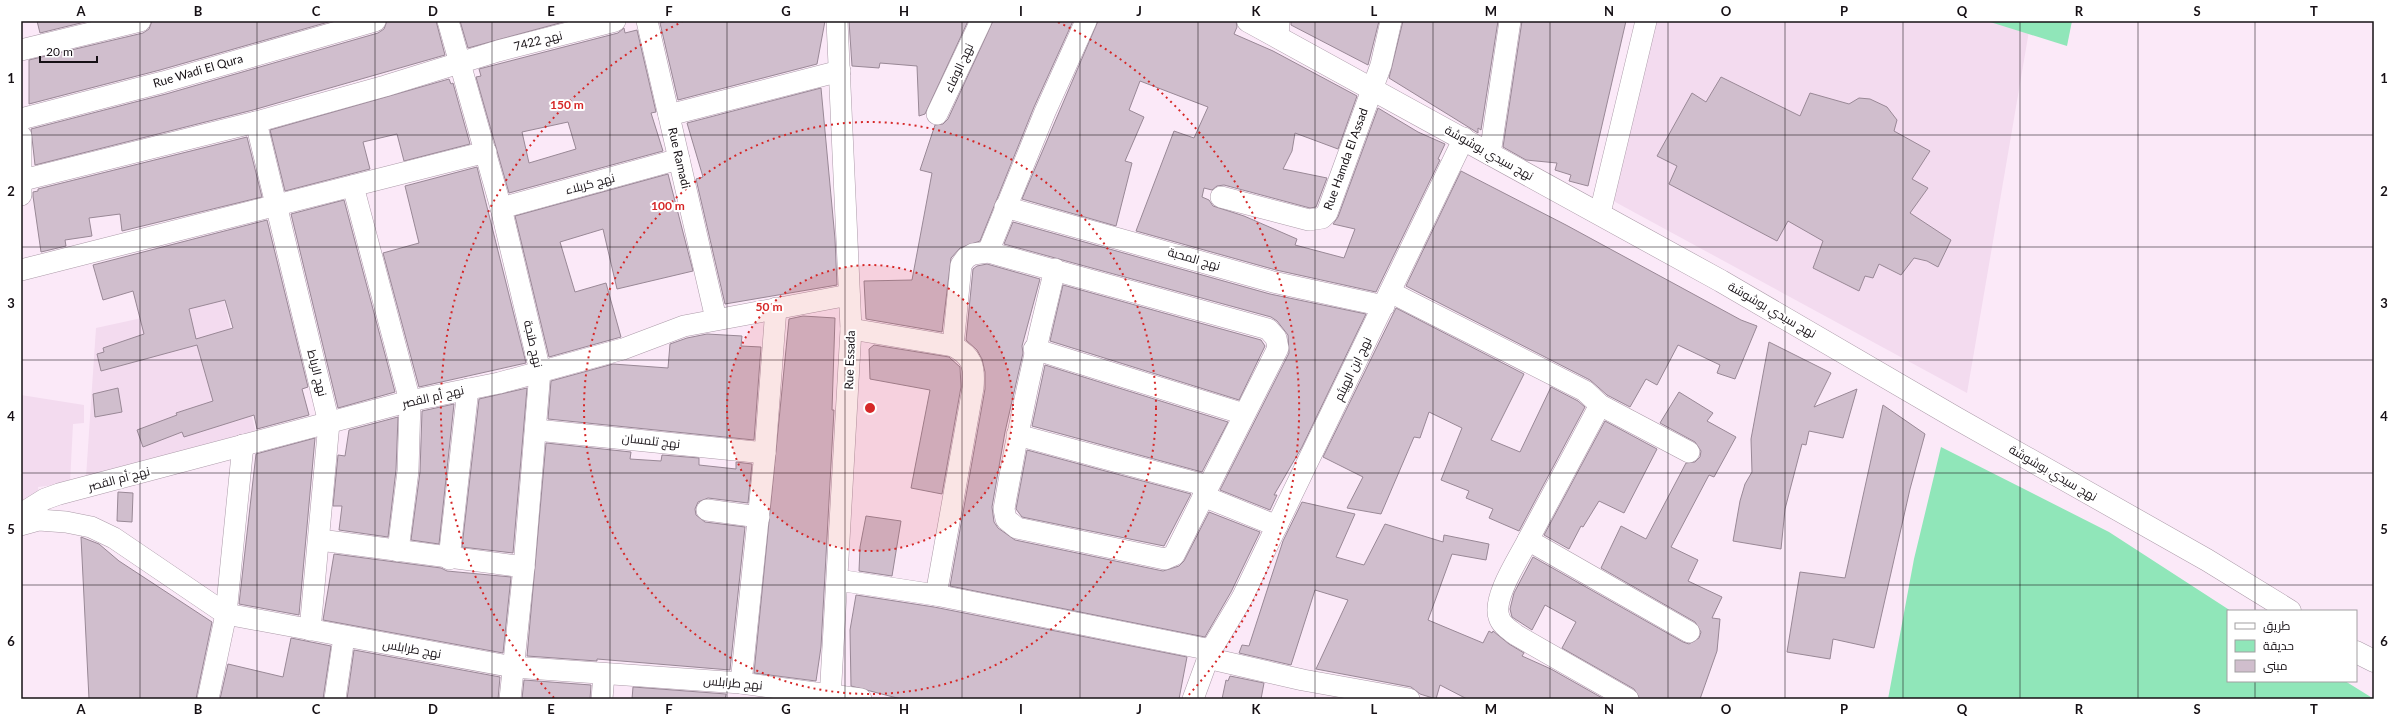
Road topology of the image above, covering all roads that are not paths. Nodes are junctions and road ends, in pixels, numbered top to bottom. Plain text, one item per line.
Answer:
1 (140, 21) edge
2 (375, 21) edge
3 (448, 21) edge
4 (615, 21) edge
5 (647, 21) edge
6 (837, 21) edge
7 (981, 21) edge
8 (1086, 21) edge
9 (1248, 21) edge
10 (1390, 21) edge
11 (1510, 21) edge
12 (1646, 21) edge
13 (1279, 29) edge
14 (21, 50) edge
15 (461, 62) junction
16 (840, 71) junction
17 (1371, 90) junction
18 (937, 114) dead end
19 (669, 115) junction
20 (21, 119) edge
21 (256, 122) junction
22 (21, 136) edge
23 (1464, 138) junction
24 (486, 152) junction
25 (1490, 154) junction
26 (679, 159) junction
27 (353, 186) junction
28 (22, 188) edge
29 (1221, 197) dead end
30 (278, 205) junction
31 (1005, 206) junction
32 (501, 208) junction
33 (1600, 213) junction
34 (988, 252) junction
35 (1055, 269) junction
36 (21, 270) edge
37 (849, 295) junction
38 (1387, 299) junction
39 (776, 308) junction
40 (716, 319) junction
41 (851, 329) junction
42 (953, 346) junction
43 (1034, 349) junction
44 (540, 371) junction
45 (468, 389) junction
46 (410, 401) junction
47 (1600, 405) junction
48 (1244, 414) junction
49 (329, 423) junction
50 (536, 430) junction
51 (1016, 435) junction
52 (243, 445) junction
53 (1689, 452) dead end
54 (765, 453) junction
55 (1206, 491) junction
56 (707, 510) dead end
57 (21, 514) edge
58 (758, 517) junction
59 (21, 525) edge
60 (1277, 526) junction
61 (320, 540) junction
62 (1528, 540) junction
63 (398, 551) junction
64 (449, 559) junction
65 (524, 567) junction
66 (838, 580) junction
67 (936, 595) junction
68 (2288, 610) edge
69 (226, 614) junction
70 (310, 630) junction
71 (1689, 632) dead end
72 (344, 637) junction
73 (2357, 652) edge
74 (1209, 654) junction
75 (2374, 661) edge
76 (513, 666) junction
77 (604, 674) junction
78 (741, 683) junction
79 (830, 696) edge
80 (208, 699) edge
81 (335, 699) edge
82 (510, 699) edge
83 (602, 699) edge
84 (861, 699) edge
85 (1193, 699) edge
86 (1409, 699) edge
87 (1628, 699) edge

1 - 14 street
2 - 20 street, Rue Wadi El Qura
3 - 15 street, نهج طنجة
4 - 15 street, نهج 7422
5 - 19 street, Rue Ramadi
6 - 16 street, Rue Essada
7 - 18 street, نهج الوفاء
8 - 31 street
9 - 13 street, نهج سيدي بوشوشة
10 - 17 street, Rue Hamda El Assad
11 - 25 street
12 - 33 street
13 - 17 street, نهج سيدي بوشوشة
15 - 21 street, نهج 7422
15 - 24 street, نهج طنجة
16 - 19 street
16 - 37 street, Rue Essada
17 - 23 street, نهج سيدي بوشوشة
17 - 29 street, Rue Hamda El Assad
19 - 26 street, Rue Ramadi
21 - 28 street, نهج 7422
21 - 30 street, نهج الرباط
22 - 28 street
23 - 25 street, نهج سيدي بوشوشة
23 - 38 street, نهج ابن الهيثم
24 - 27 street
24 - 32 street, نهج طنجة
25 - 33 street, نهج سيدي بوشوشة
26 - 32 street, نهج كربلاء
26 - 40 street, Rue Ramadi
27 - 30 street
27 - 46 street
30 - 36 street
30 - 49 street, نهج الرباط
31 - 34 street
31 - 38 street, نهج المحبة
32 - 44 street, نهج طنجة
33 - 68 street, نهج سيدي بوشوشة
34 - 35 street
34 - 42 street
35 - 43 street
35 - 48 street
37 - 39 street, نهج أم القصر
37 - 41 street, Rue Essada
38 - 47 street, نهج المحبة
38 - 60 street, نهج ابن الهيثم
39 - 40 street, نهج أم القصر
39 - 54 street
40 - 44 street, نهج أم القصر
41 - 42 street
41 - 66 street, Rue Essada
42 - 67 street
43 - 48 street
43 - 51 street
44 - 45 street, نهج أم القصر
44 - 50 street, نهج طنجة
45 - 46 street, نهج أم القصر
45 - 64 street
46 - 49 street, نهج أم القصر
46 - 63 street
47 - 53 street, نهج المحبة
47 - 62 street
48 - 55 street
49 - 52 street, نهج أم القصر
49 - 61 street, نهج الرباط
50 - 54 street, نهج تلمسان
50 - 65 street, نهج طنجة
51 - 55 street
51 - 55 street
52 - 57 street, نهج أم القصر
52 - 69 street
54 - 58 street
55 - 60 street
56 - 58 street
58 - 78 street
59 - 69 street, نهج طرابلس
60 - 74 street, نهج ابن الهيثم
61 - 63 street
61 - 70 street, نهج الرباط
62 - 71 street
62 - 87 street
63 - 64 street
64 - 65 street
65 - 76 street, نهج طنجة
66 - 67 street
66 - 79 street, Rue Essada
67 - 74 street
69 - 70 street, نهج طرابلس
69 - 80 street
70 - 72 street, نهج طرابلس
72 - 76 street, نهج طرابلس
72 - 81 street
73 - 75 street
74 - 85 street, نهج ابن الهيثم
74 - 86 street
76 - 77 street, نهج طرابلس
76 - 82 street, نهج طنجة
77 - 78 street, نهج طرابلس
77 - 83 street
78 - 79 street, نهج طرابلس
79 - 84 street, نهج طرابلس

